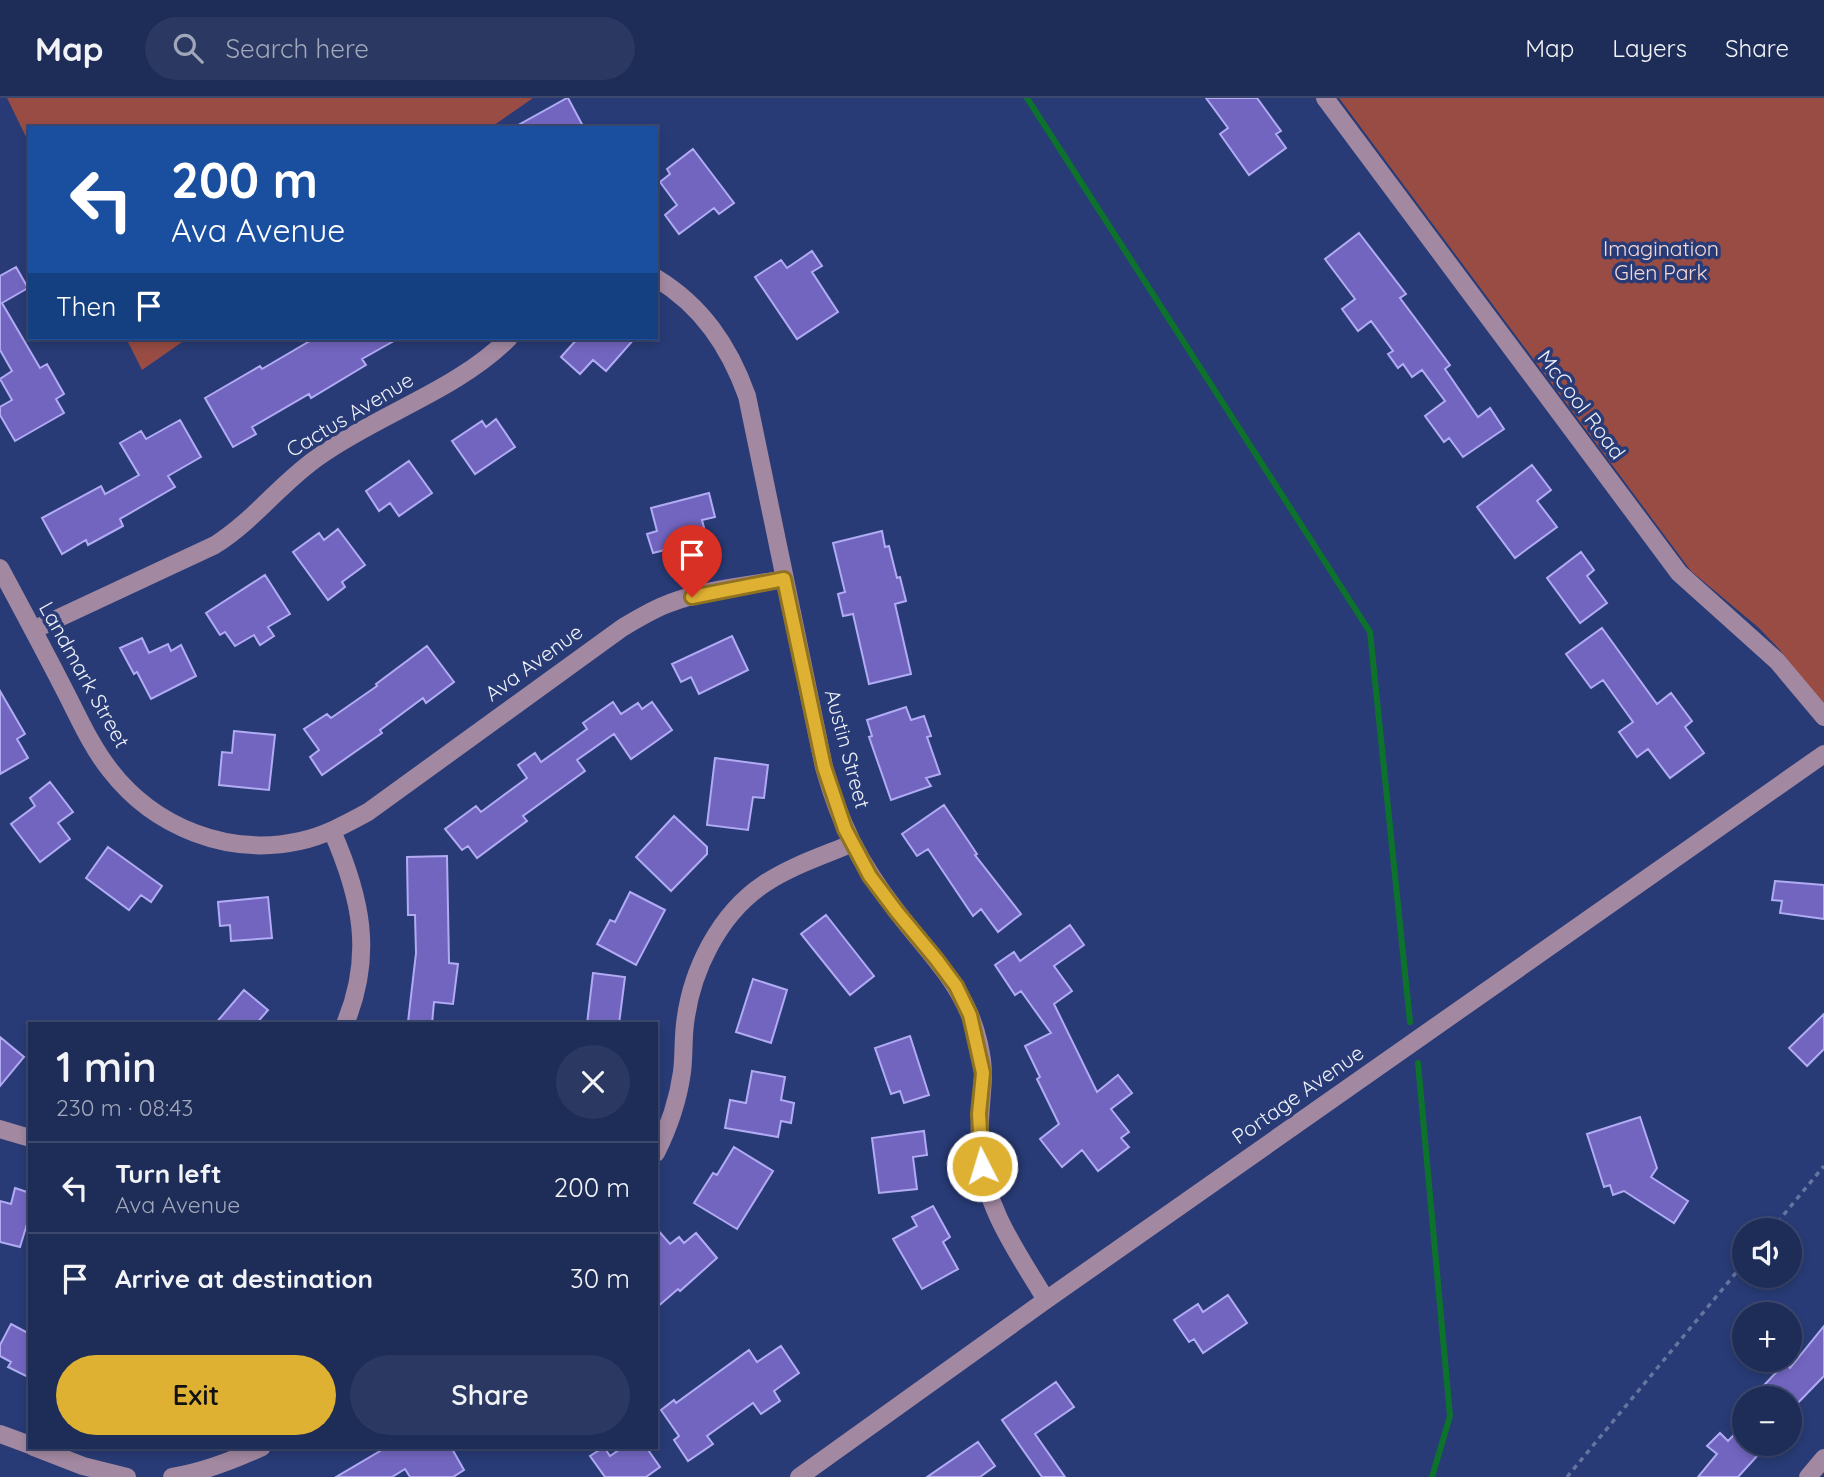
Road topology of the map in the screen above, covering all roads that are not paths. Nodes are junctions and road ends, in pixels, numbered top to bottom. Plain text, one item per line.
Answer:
1 (1325, 98) edge
2 (658, 279) edge
3 (507, 340) edge
4 (0, 568) edge
5 (784, 579) junction
6 (33, 631) junction
7 (1824, 717) edge
8 (1824, 754) edge
9 (332, 831) junction
10 (851, 844) junction
11 (346, 1022) edge
12 (0, 1129) edge
13 (28, 1137) edge
14 (658, 1149) edge
15 (1046, 1300) junction
16 (0, 1434) edge
17 (28, 1444) edge
18 (40, 1449) edge
19 (258, 1449) edge
20 (1824, 1458) edge
21 (127, 1477) edge
22 (172, 1477) edge
23 (799, 1477) edge
24 (1808, 1477) edge

1 - 7 street, McCool Road
2 - 5 street, Austin Street
3 - 6 street, Cactus Avenue
4 - 6 street, Landmark Street
5 - 9 street, Ava Avenue
5 - 10 street, Austin Street
6 - 9 street, Landmark Street
8 - 15 street, Portage Avenue
9 - 11 street
10 - 14 street
10 - 15 street, Austin Street
12 - 13 street
15 - 23 street, Portage Avenue
16 - 17 street
18 - 21 street
19 - 22 street
20 - 24 street

